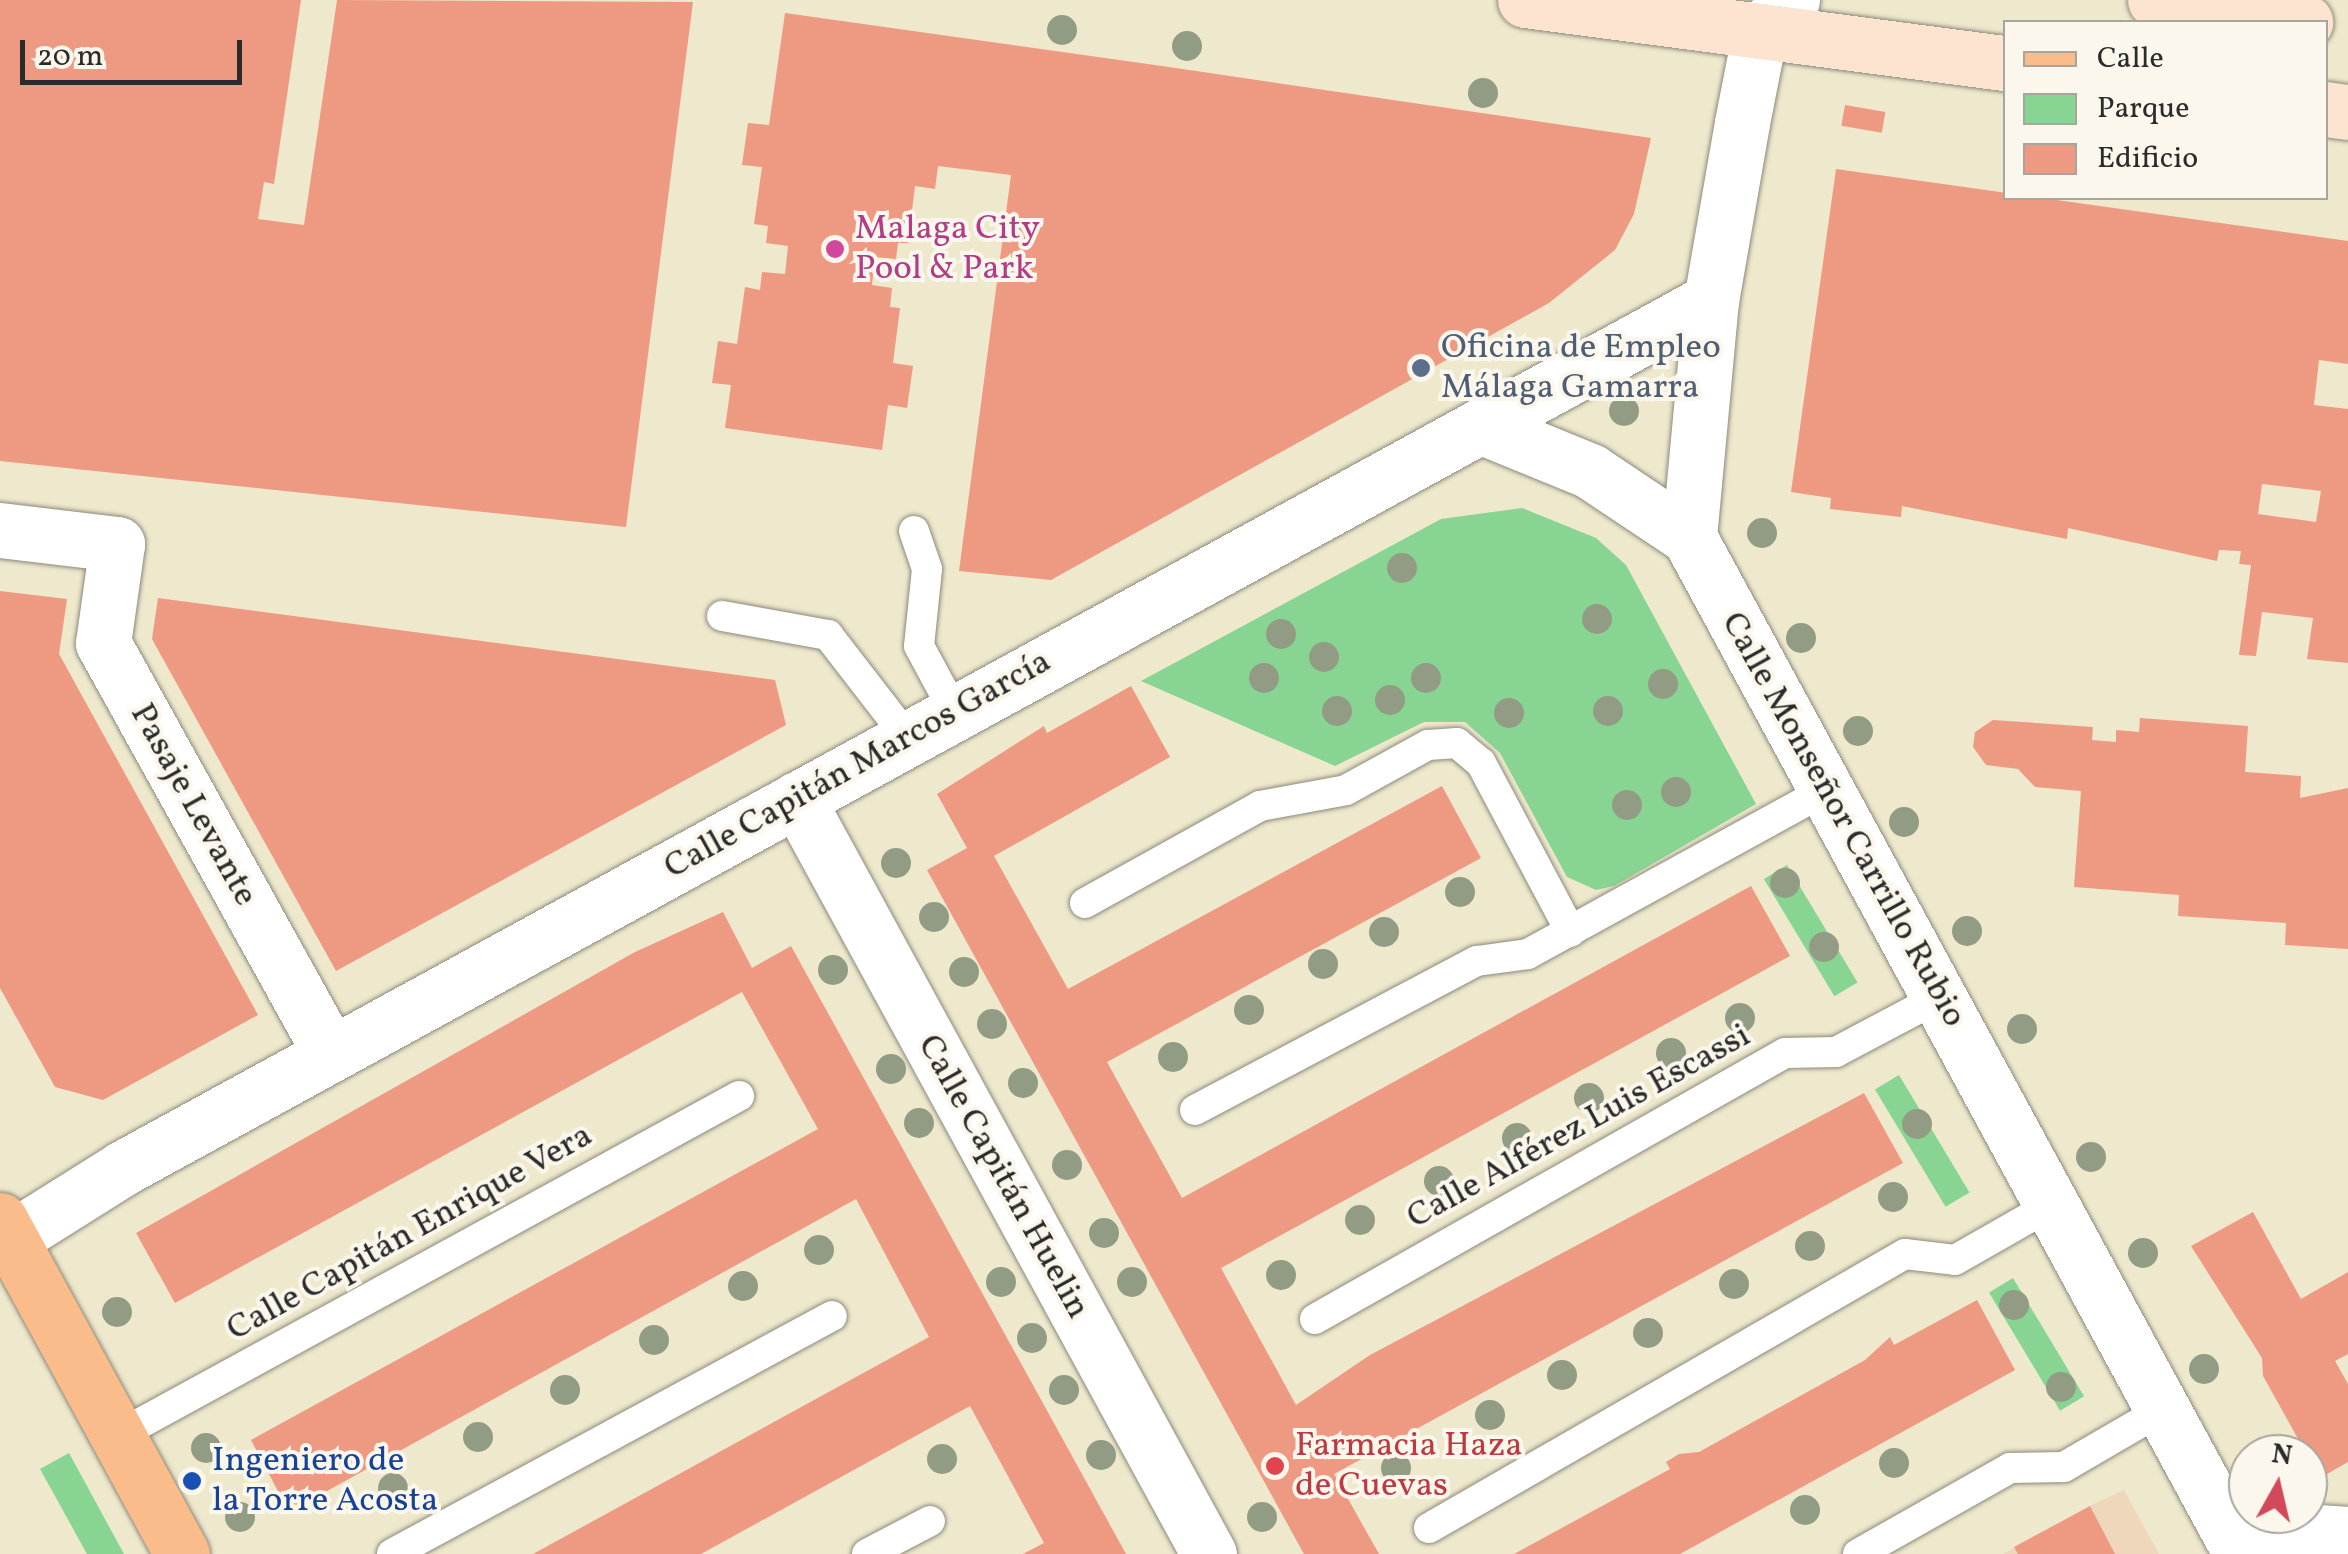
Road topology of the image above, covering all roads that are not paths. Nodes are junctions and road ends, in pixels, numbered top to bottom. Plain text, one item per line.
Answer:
1 (1525, 0) edge
2 (2155, 0) edge
3 (1776, 15) edge
4 (2291, 20) edge
5 (2003, 61) edge
6 (1712, 300) junction
7 (1480, 426) junction
8 (0, 530) edge
9 (914, 531) dead end
10 (1689, 538) junction
11 (722, 616) dead end
12 (954, 711) junction
13 (906, 736) junction
14 (1825, 791) junction
15 (797, 799) junction
16 (1085, 903) dead end
17 (1571, 932) junction
18 (1940, 997) junction
19 (331, 1054) junction
20 (739, 1096) dead end
21 (1196, 1110) dead end
22 (2052, 1204) junction
23 (4, 1238) edge
24 (832, 1316) dead end
25 (1315, 1319) dead end
26 (2162, 1410) junction
27 (118, 1436) junction
28 (2228, 1496) edge
29 (930, 1521) dead end
30 (1429, 1528) dead end
31 (182, 1554) edge
32 (392, 1554) edge
33 (867, 1554) edge
34 (1208, 1554) edge
35 (1858, 1554) edge

1 - 3 main road
2 - 4 main road
3 - 5 main road
3 - 6 street
6 - 7 street, Calle Capitán Marcos García
6 - 10 street
7 - 10 street
7 - 12 street, Calle Capitán Marcos García
8 - 19 street, Pasaje Levante
9 - 12 lane
10 - 14 street, Calle Monseñor Carrillo Rubio
11 - 13 lane
12 - 13 street, Calle Capitán Marcos García
13 - 15 street, Calle Capitán Marcos García
14 - 17 lane
14 - 18 street, Calle Monseñor Carrillo Rubio
15 - 19 street, Calle Capitán Marcos García
15 - 34 street, Calle Capitán Huelin
16 - 17 lane
17 - 21 lane
18 - 22 street, Calle Monseñor Carrillo Rubio
18 - 25 lane, Calle Alférez Luis Escassi
19 - 23 street, Calle Capitán Marcos García
20 - 27 lane, Calle Capitán Enrique Vera
22 - 26 street, Calle Monseñor Carrillo Rubio
22 - 30 lane
23 - 27 main road
24 - 32 lane
26 - 28 street, Calle Monseñor Carrillo Rubio
26 - 35 lane
27 - 31 main road
29 - 33 lane

